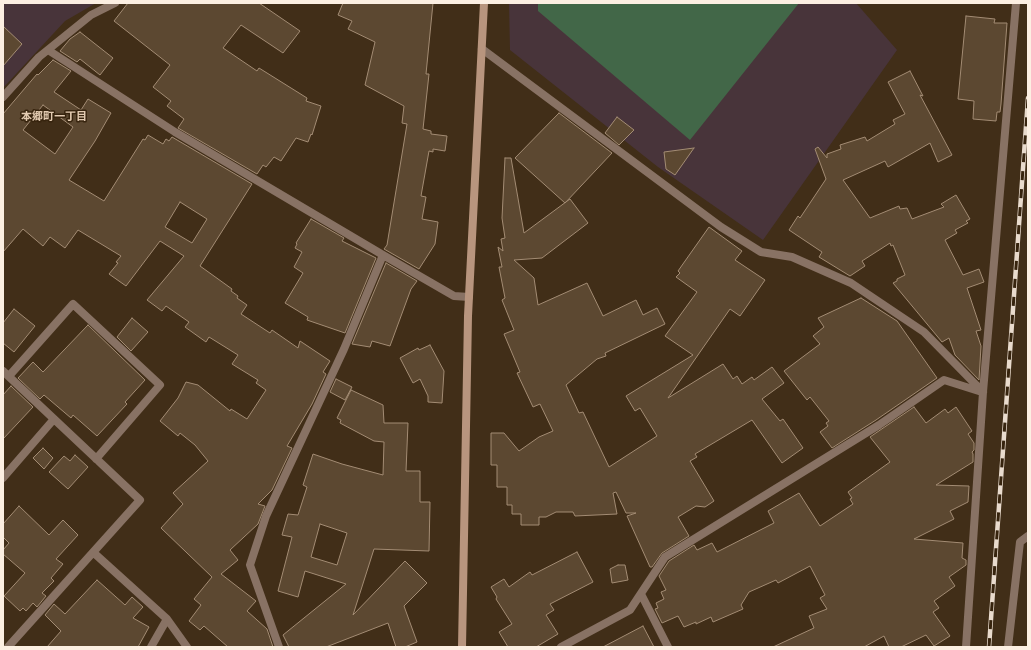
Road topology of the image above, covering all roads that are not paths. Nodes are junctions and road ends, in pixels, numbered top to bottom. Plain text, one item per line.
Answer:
1 (115, 3) edge
2 (484, 3) edge
3 (1016, 3) edge
4 (482, 49) junction
5 (48, 50) junction
6 (3, 98) edge
7 (383, 255) junction
8 (469, 297) junction
9 (6, 374) edge
10 (983, 392) junction
11 (54, 419) junction
12 (96, 459) junction
13 (3, 478) edge
14 (1028, 536) edge
15 (94, 553) junction
16 (640, 594) junction
17 (167, 619) junction
18 (8, 647) edge
19 (151, 647) edge
20 (187, 647) edge
21 (279, 647) edge
22 (462, 647) edge
23 (561, 647) edge
24 (668, 647) edge
25 (966, 647) edge
26 (1008, 647) edge

1 - 5 street
2 - 4 street
3 - 10 street
4 - 8 street
4 - 10 street
5 - 6 street
5 - 7 street
7 - 8 street
7 - 21 street
8 - 22 street
9 - 11 street
9 - 12 street
10 - 16 street
10 - 25 street
11 - 12 street
11 - 13 street
12 - 15 street
14 - 26 street
15 - 17 street
15 - 18 street
16 - 23 street
16 - 24 street
17 - 19 street
17 - 20 street

